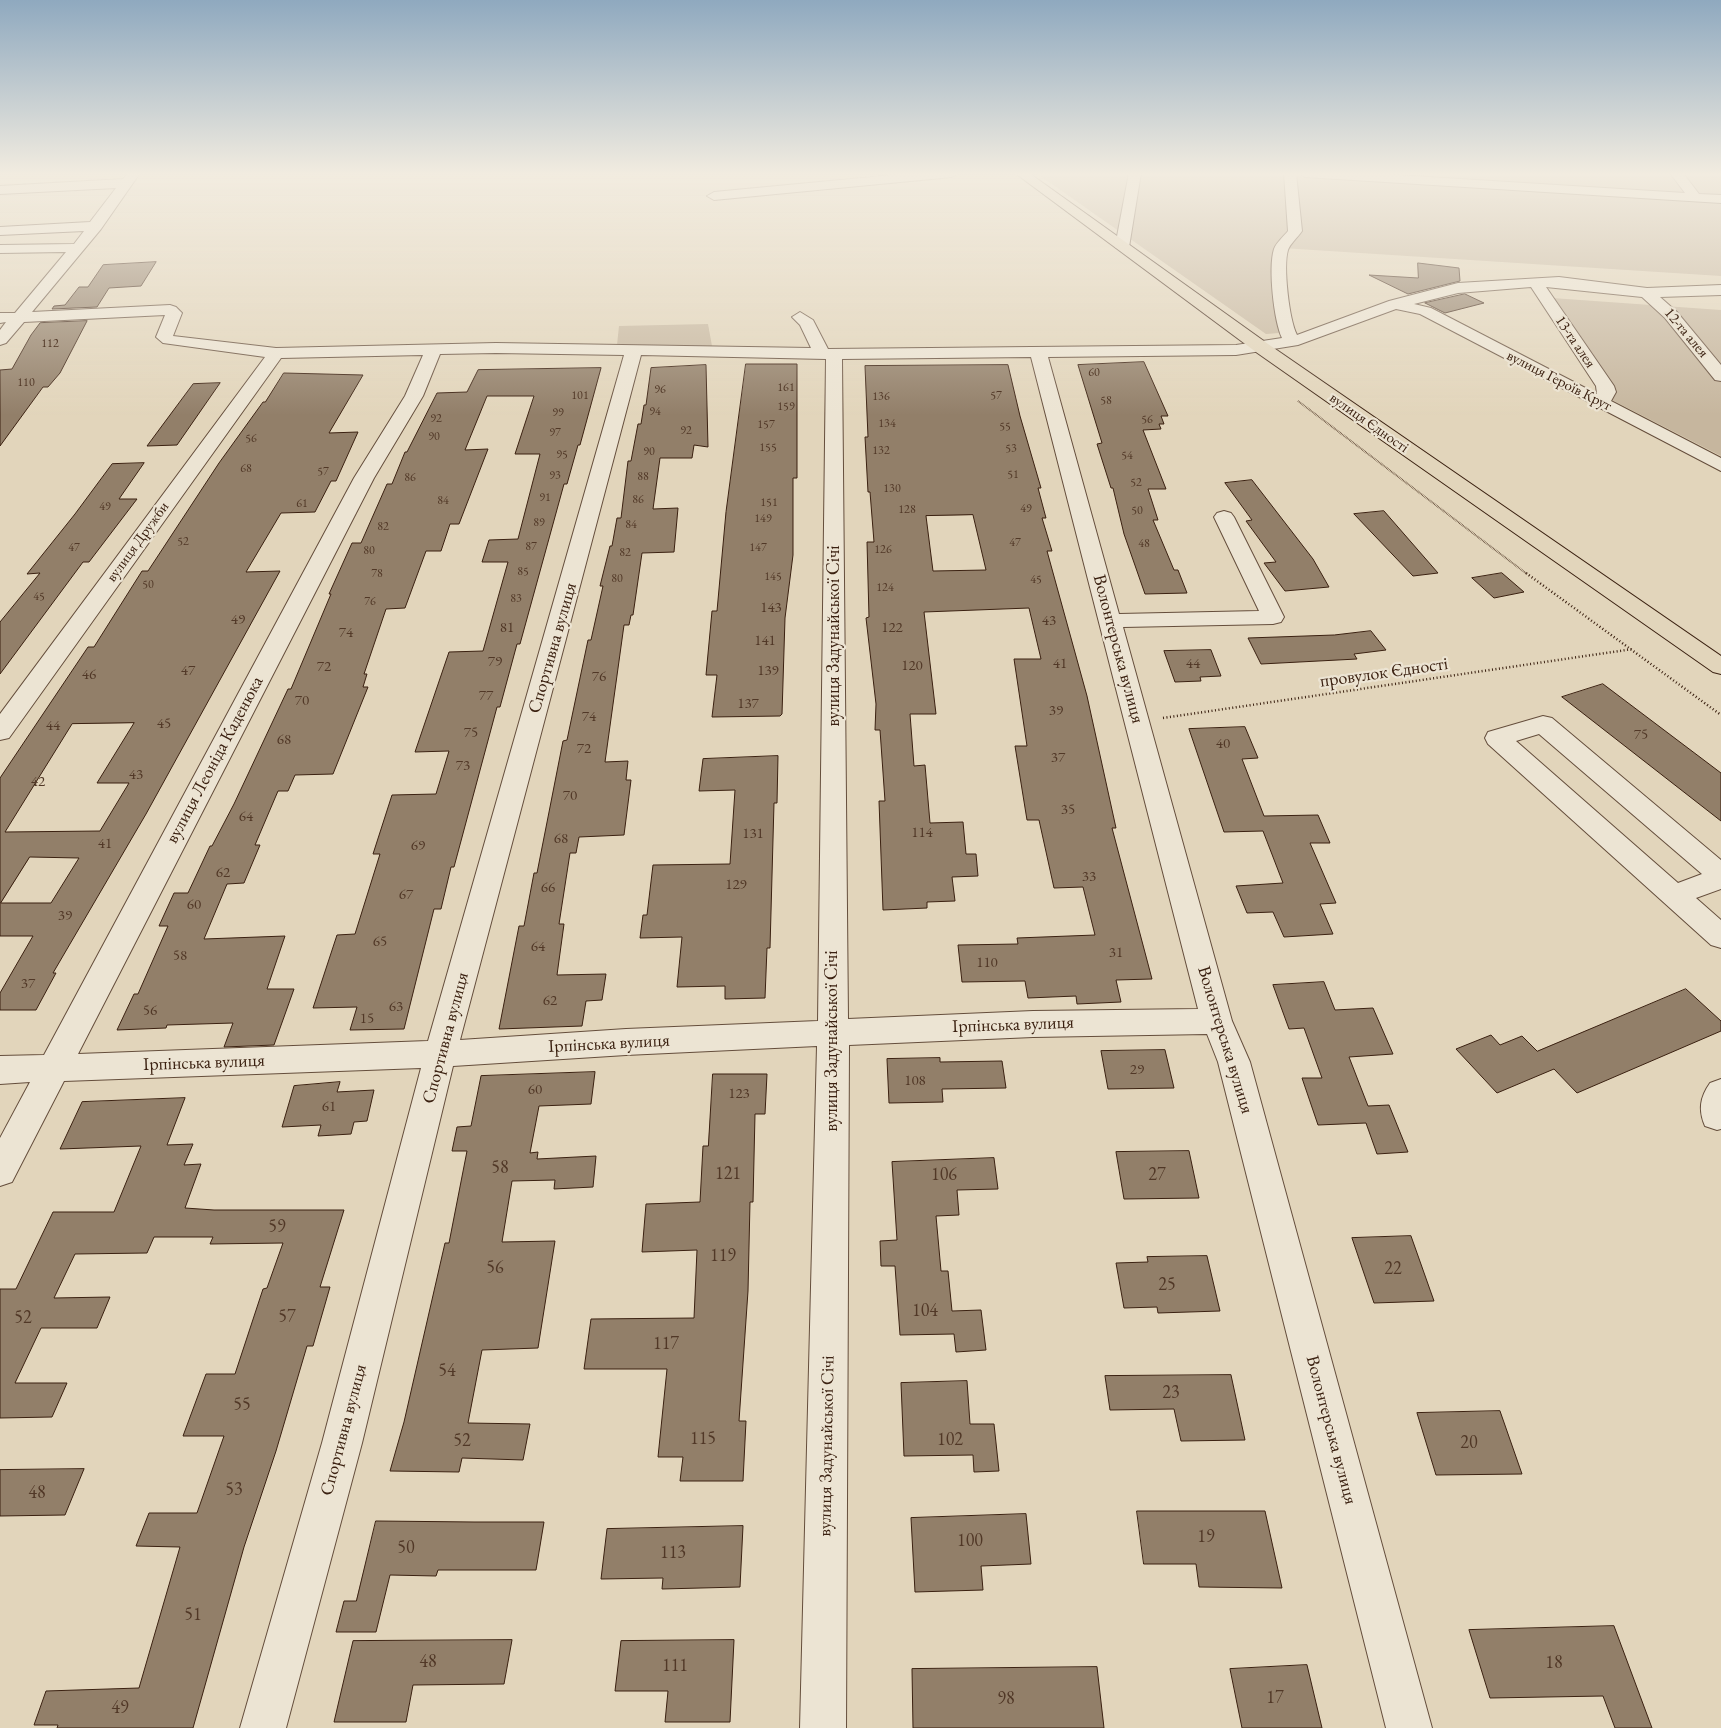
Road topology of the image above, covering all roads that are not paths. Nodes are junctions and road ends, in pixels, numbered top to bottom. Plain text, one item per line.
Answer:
1 (73, 254) edge
2 (1131, 254) edge
3 (1281, 254) edge
4 (1535, 282) junction
5 (1721, 290) edge
6 (1647, 293) junction
7 (1395, 304) junction
8 (800, 317) dead end
9 (0, 318) edge
10 (18, 318) junction
11 (0, 340) edge
12 (1292, 342) junction
13 (1262, 348) junction
14 (433, 350) junction
15 (634, 350) junction
16 (1038, 352) junction
17 (276, 353) junction
18 (828, 353) junction
19 (1721, 376) edge
20 (1601, 402) junction
21 (1721, 465) edge
22 (1224, 517) dead end
23 (1111, 622) junction
24 (1721, 667) edge
25 (0, 732) edge
26 (1721, 877) edge
27 (1674, 895) junction
28 (1721, 937) edge
29 (1217, 1020) junction
30 (832, 1033) junction
31 (440, 1054) junction
32 (52, 1068) junction
33 (0, 1070) edge
34 (0, 1171) edge
35 (263, 1728) edge
36 (823, 1728) edge
37 (1409, 1728) edge

1 - 10 street
2 - 13 main road, вулиця Єдності
3 - 12 street
4 - 6 street
4 - 7 street
4 - 20 street, 13-та алея
5 - 6 street
6 - 19 street, 12-та алея
7 - 12 street
7 - 20 street, вулиця Героїв Крут
8 - 18 street
9 - 10 street
10 - 11 street
10 - 17 street
12 - 13 street
13 - 16 street
13 - 24 main road, вулиця Єдності
14 - 15 street
14 - 17 street
14 - 32 street, вулиця Леоніда Каденюка
15 - 18 street
15 - 31 street, Спортивна вулиця
16 - 18 street
16 - 23 street, Волонтерська вулиця
17 - 25 street, вулиця Дружби
18 - 30 street, вулиця Задунайської Січі
20 - 21 street, вулиця Героїв Крут
22 - 23 street
23 - 29 street, Волонтерська вулиця
26 - 27 street
26 - 27 street
27 - 28 street
29 - 30 street, Ірпінська вулиця
29 - 37 street, Волонтерська вулиця
30 - 31 street, Ірпінська вулиця
30 - 36 street, вулиця Задунайської Січі
31 - 32 street, Ірпінська вулиця
31 - 35 street, Спортивна вулиця
32 - 33 street, Ірпінська вулиця
32 - 34 street, вулиця Леоніда Каденюка

